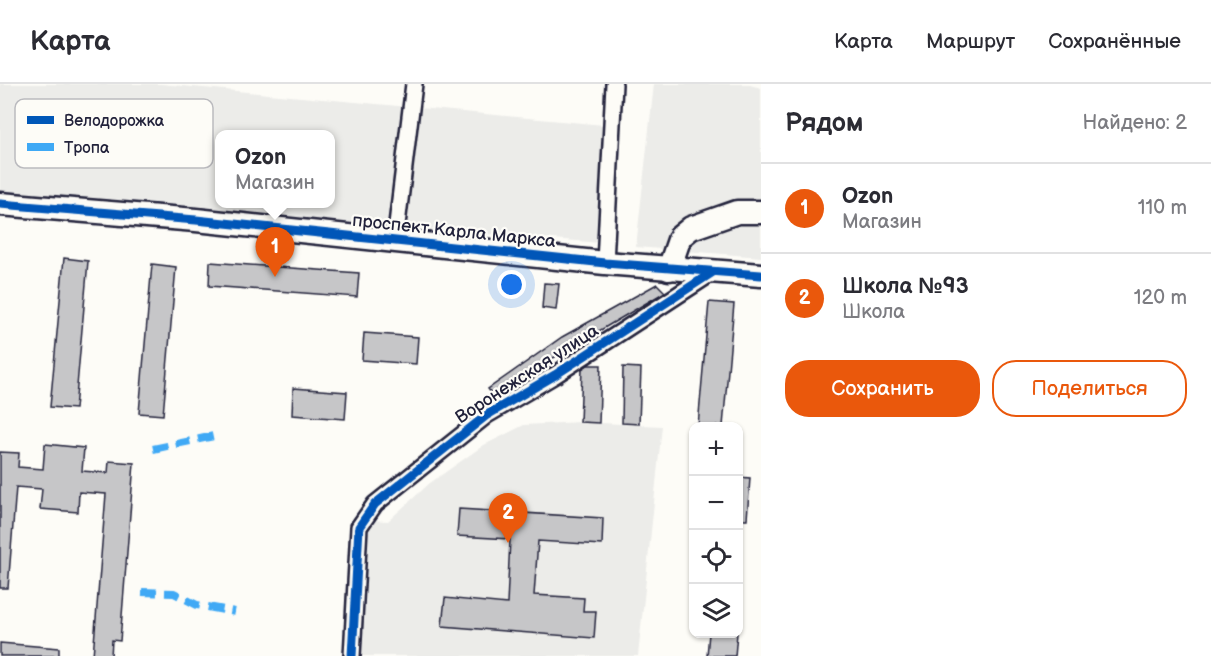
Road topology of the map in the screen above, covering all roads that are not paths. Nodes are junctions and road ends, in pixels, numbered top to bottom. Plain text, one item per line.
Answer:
1 (414, 84) edge
2 (614, 84) edge
3 (0, 204) edge
4 (761, 213) edge
5 (395, 241) junction
6 (604, 263) junction
7 (669, 269) junction
8 (713, 272) junction
9 (761, 275) edge
10 (352, 656) edge

1 - 5 street
2 - 6 street
3 - 5 street, проспект Карла Маркса
4 - 7 street
5 - 6 street, проспект Карла Маркса
6 - 7 street, проспект Карла Маркса
7 - 8 street, проспект Карла Маркса
8 - 9 street, проспект Карла Маркса
8 - 10 street, Воронежская улица

